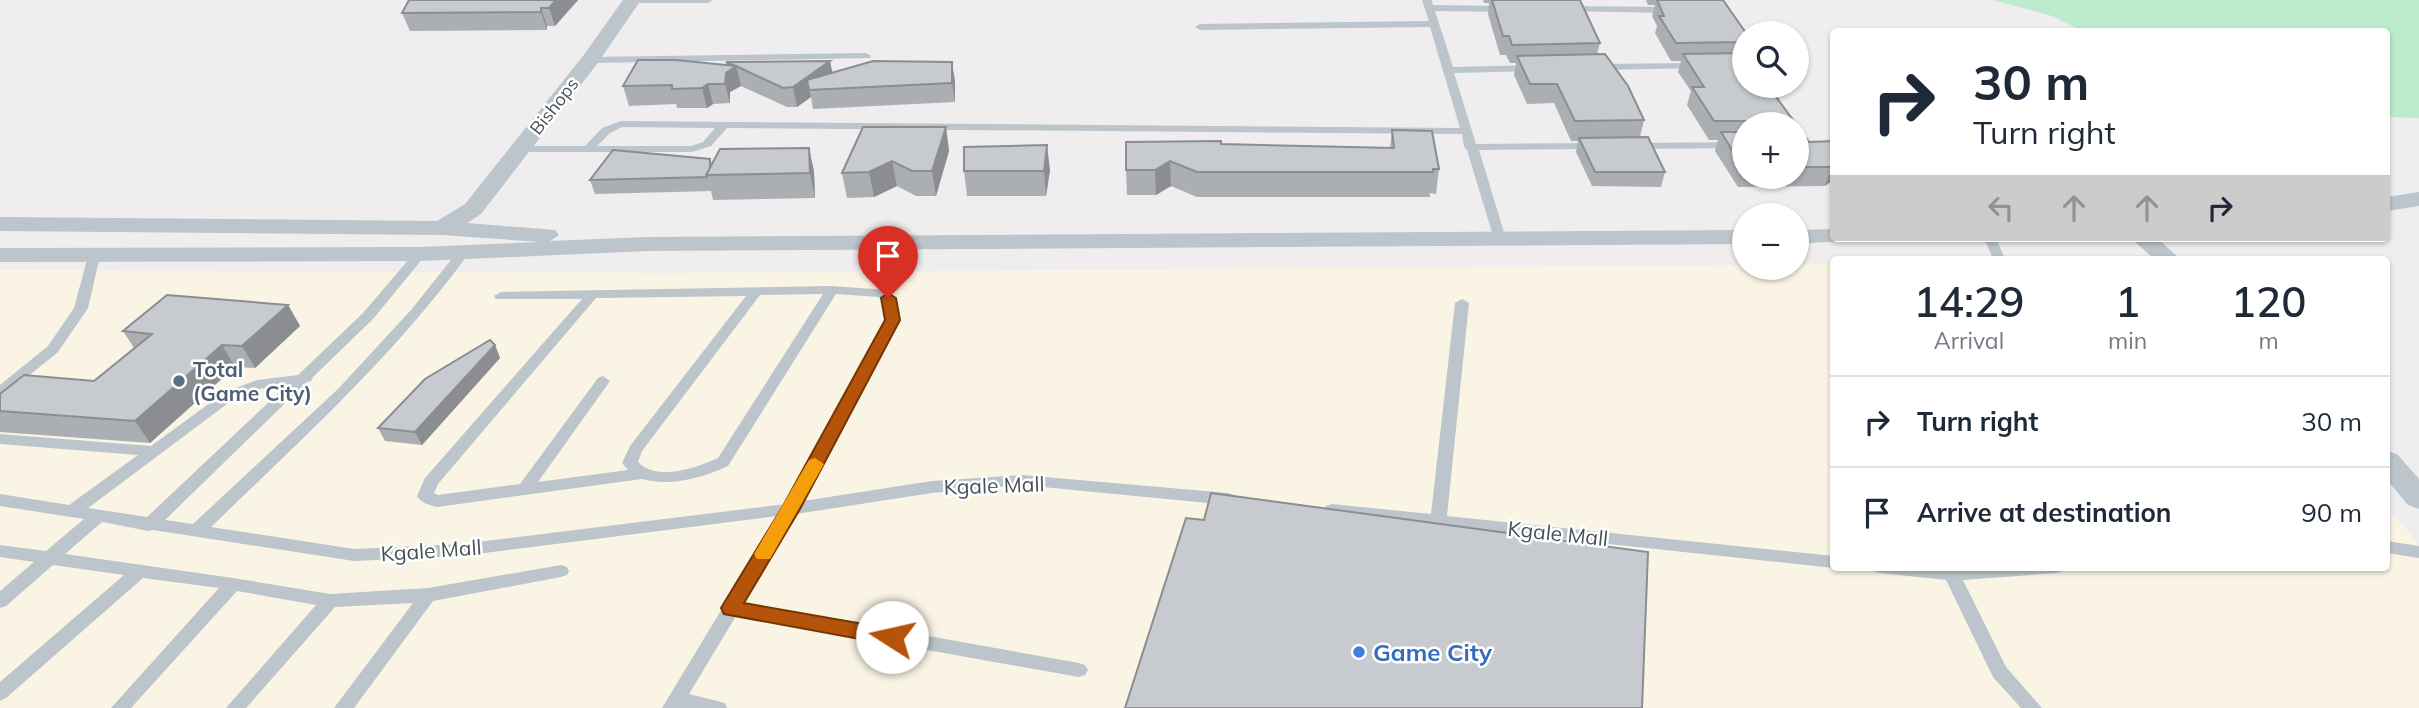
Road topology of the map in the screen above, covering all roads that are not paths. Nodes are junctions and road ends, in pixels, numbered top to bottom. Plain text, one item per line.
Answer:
1 (632, 0) edge
2 (708, 0) edge
3 (1428, 4) edge
4 (1512, 9) edge
5 (1553, 9) edge
6 (1678, 10) edge
7 (1434, 24) junction
8 (1200, 27) dead end
9 (866, 56) dead end
10 (590, 60) junction
11 (1704, 65) edge
12 (1542, 68) edge
13 (1582, 68) edge
14 (1447, 70) junction
15 (724, 125) junction
16 (1465, 131) junction
17 (1732, 145) edge
18 (1607, 146) edge
19 (1621, 146) edge
20 (1470, 147) junction
21 (520, 149) junction
22 (588, 149) junction
23 (2419, 199) edge
24 (2390, 204) edge
25 (475, 219) junction
26 (0, 224) edge
27 (442, 228) junction
28 (1830, 236) edge
29 (1732, 237) edge
30 (1809, 237) edge
31 (1500, 239) junction
32 (2148, 242) edge
33 (649, 244) junction
34 (463, 253) junction
35 (420, 254) junction
36 (0, 255) edge
37 (94, 256) junction
38 (2164, 256) edge
39 (832, 290) junction
40 (756, 292) junction
41 (501, 296) dead end
42 (590, 297) junction
43 (1462, 303) dead end
44 (306, 378) junction
45 (603, 382) dead end
46 (0, 392) edge
47 (0, 439) edge
48 (154, 451) junction
49 (2390, 464) edge
50 (639, 474) junction
51 (525, 489) junction
52 (2419, 498) edge
53 (7, 501) edge
54 (1246, 501) edge
55 (1315, 508) edge
56 (791, 509) junction
57 (71, 512) junction
58 (0, 513) edge
59 (97, 516) junction
60 (1438, 521) junction
61 (149, 525) junction
62 (198, 529) junction
63 (2390, 547) edge
64 (0, 551) edge
65 (2419, 552) edge
66 (50, 558) junction
67 (1830, 562) edge
68 (139, 570) junction
69 (561, 571) dead end
70 (1916, 571) edge
71 (2004, 571) edge
72 (1952, 575) junction
73 (233, 584) junction
74 (428, 595) junction
75 (0, 601) edge
76 (330, 601) junction
77 (731, 608) junction
78 (1080, 670) dead end
79 (0, 693) edge
80 (673, 703) edge
81 (120, 708) edge
82 (235, 708) edge
83 (343, 708) edge
84 (718, 708) edge
85 (2033, 708) edge

1 - 2 lane
1 - 10 street, Bishops
3 - 4 lane
3 - 7 lane
5 - 6 lane
7 - 8 lane
7 - 14 lane
9 - 10 lane
10 - 21 street, Bishops
11 - 13 lane
12 - 14 lane
14 - 16 lane
15 - 16 lane
15 - 22 lane
15 - 22 lane
16 - 20 lane
17 - 19 lane
18 - 20 lane
20 - 31 lane
21 - 22 lane
21 - 25 street, Bishops
23 - 24 street
25 - 27 street
25 - 33 street
25 - 34 street, Bishops
26 - 27 street
27 - 35 street
28 - 30 street
29 - 31 street
31 - 33 street
32 - 38 street
33 - 34 street
34 - 35 street
34 - 62 lane
35 - 37 street
35 - 44 lane
36 - 37 street
37 - 46 lane
39 - 40 lane
39 - 50 lane
39 - 56 lane
40 - 42 lane
40 - 50 lane
41 - 42 lane
42 - 51 lane
43 - 60 lane
44 - 48 lane
44 - 61 lane
45 - 51 lane
47 - 48 lane
48 - 57 lane
49 - 52 street
50 - 51 lane
53 - 57 lane, Kgale Mall
53 - 58 lane, Kgale Mall
54 - 56 lane, Kgale Mall
55 - 60 lane, Kgale Mall
56 - 62 lane, Kgale Mall
56 - 77 lane
57 - 59 lane, Kgale Mall
59 - 61 lane, Kgale Mall
59 - 66 lane
60 - 67 lane, Kgale Mall
61 - 62 lane, Kgale Mall
63 - 65 lane
64 - 66 lane
66 - 68 lane
66 - 75 lane
68 - 73 lane
68 - 79 lane
69 - 74 lane
70 - 72 lane
71 - 72 lane
72 - 85 lane
73 - 76 lane
73 - 81 lane
74 - 76 lane
74 - 83 lane
76 - 82 lane
77 - 78 lane
77 - 80 lane
80 - 84 lane

